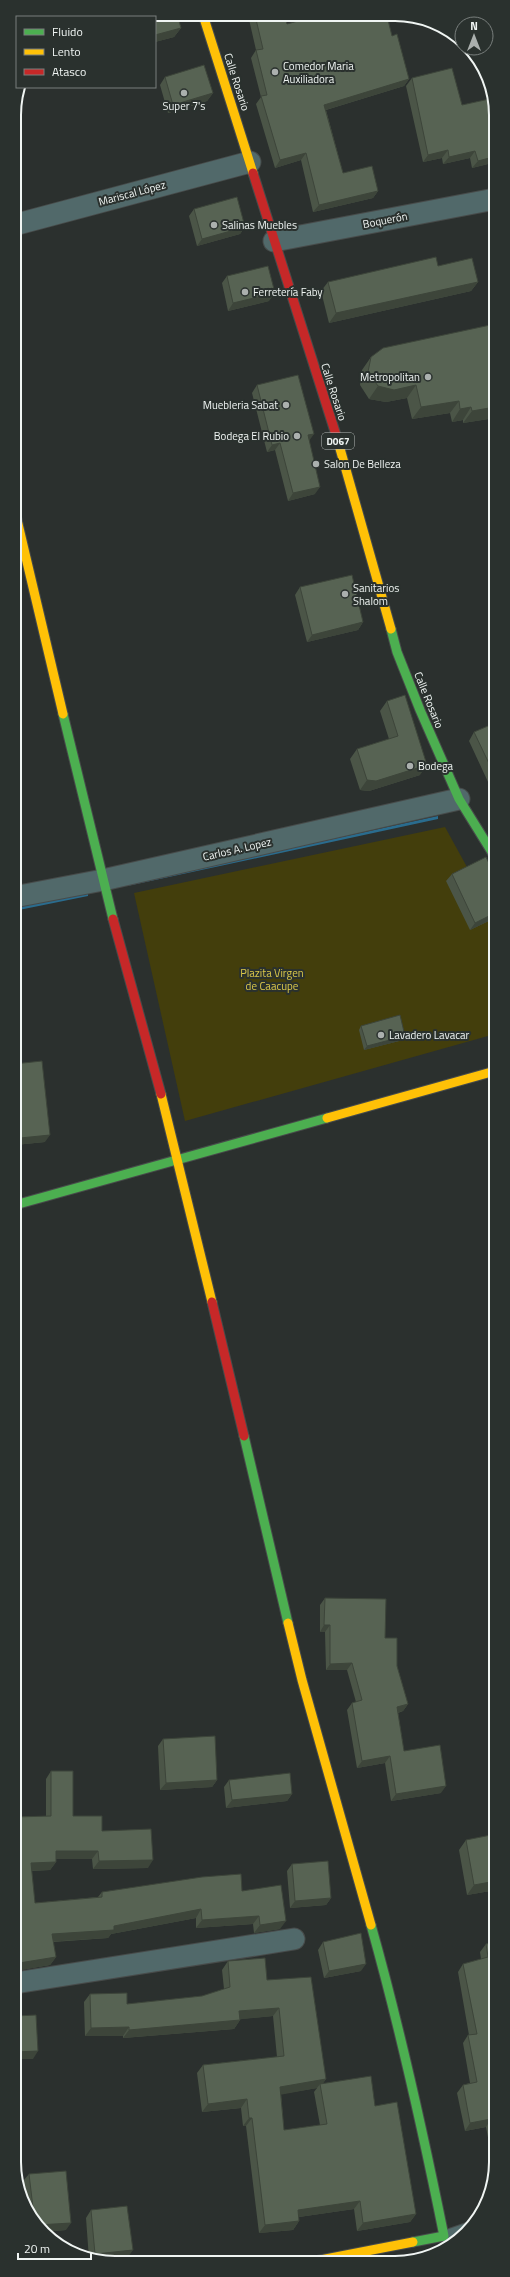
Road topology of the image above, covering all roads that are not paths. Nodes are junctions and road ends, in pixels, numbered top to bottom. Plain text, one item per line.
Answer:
1 (205, 21) edge
2 (250, 162) junction
3 (489, 200) edge
4 (21, 223) edge
5 (274, 240) junction
6 (21, 535) edge
7 (459, 798) junction
8 (489, 847) edge
9 (103, 880) junction
10 (21, 896) edge
11 (489, 1073) edge
12 (178, 1158) junction
13 (21, 1203) edge
14 (294, 1939) dead end
15 (21, 1982) edge
16 (459, 2231) edge
17 (444, 2236) junction
18 (341, 2256) edge

1 - 2 street, Calle Rosario / D067
2 - 4 street, Mariscal López
2 - 5 street, Calle Rosario / D067
3 - 5 street, Boquerón
5 - 7 street, Calle Rosario / D067
6 - 9 street
7 - 8 street, Calle Rosario / D067
7 - 9 street, Carlos A. Lopez
9 - 10 street, Carlos A. Lopez
9 - 12 street
11 - 12 street
12 - 13 street
12 - 17 street
14 - 15 street
16 - 17 lane
17 - 18 street

